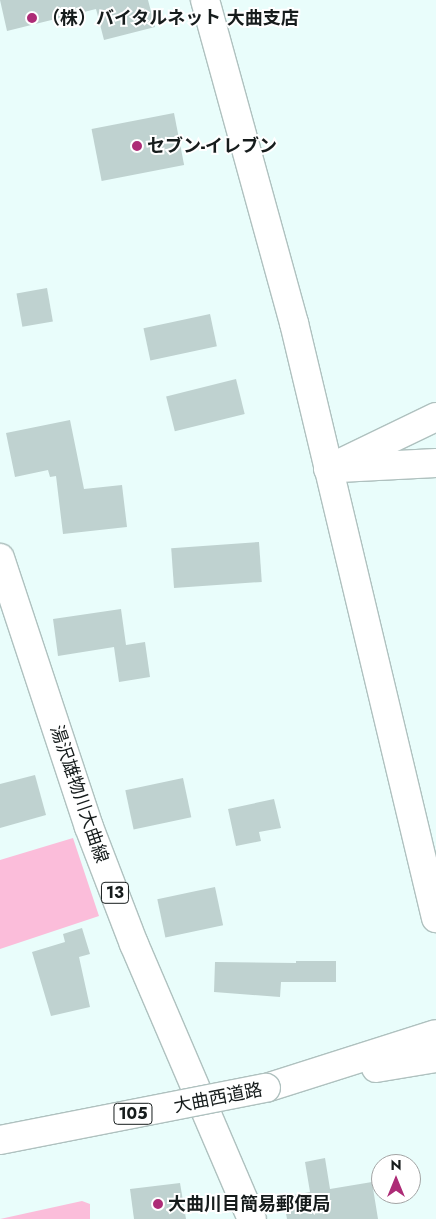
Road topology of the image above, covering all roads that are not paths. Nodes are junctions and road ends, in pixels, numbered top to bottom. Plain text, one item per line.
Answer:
1 (205, 0) edge
2 (436, 417) edge
3 (436, 463) edge
4 (328, 469) junction
5 (0, 558) edge
6 (436, 918) edge
7 (436, 1034) edge
8 (436, 1058) edge
9 (266, 1088) junction
10 (0, 1140) edge
11 (252, 1219) edge

1 - 4 main road
2 - 4 main road
3 - 4 main road
4 - 6 main road
5 - 11 main road, 湯沢雄物川大曲線 / 13
7 - 9 main road
8 - 9 main road, 大曲西道路 / 105
9 - 10 main road, 大曲西道路 / 105, bridge

